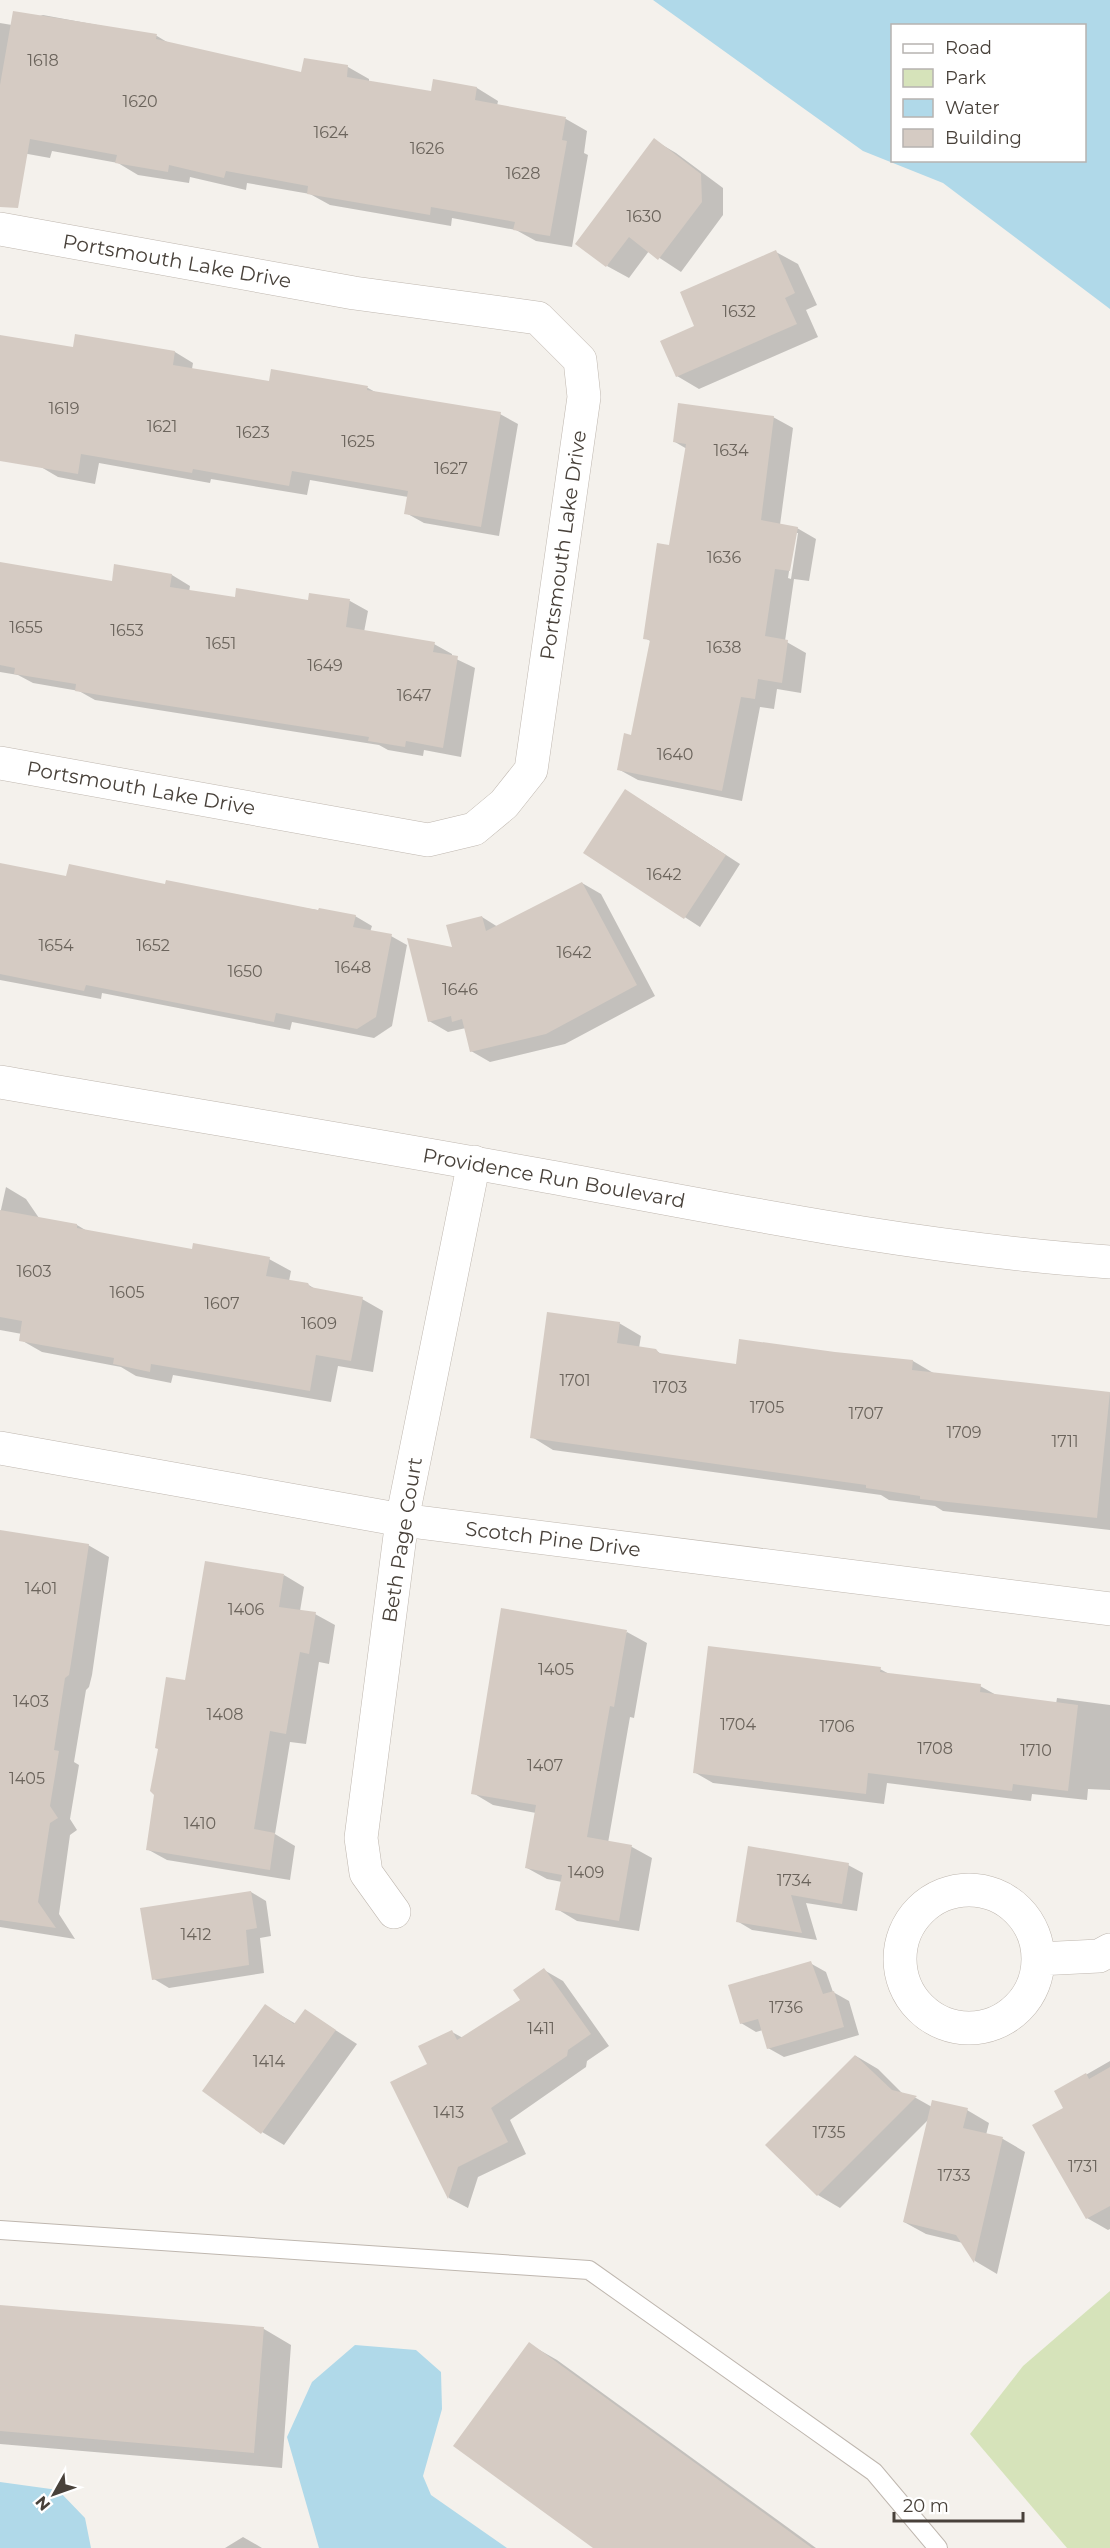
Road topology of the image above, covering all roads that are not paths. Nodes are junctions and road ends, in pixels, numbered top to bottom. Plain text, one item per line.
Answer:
1 (0, 229) edge
2 (0, 763) edge
3 (0, 1082) edge
4 (474, 1162) junction
5 (1110, 1262) edge
6 (0, 1448) edge
7 (402, 1520) junction
8 (1110, 1609) edge
9 (394, 1912) dead end
10 (1110, 1950) edge
11 (1038, 1959) junction
12 (0, 2230) edge
13 (938, 2548) edge

1 - 2 street, Portsmouth Lake Drive
3 - 4 street, Providence Run Boulevard
4 - 5 street, Providence Run Boulevard
4 - 7 street, Beth Page Court
6 - 7 street, Scotch Pine Drive
7 - 8 street, Scotch Pine Drive
7 - 9 street, Beth Page Court
10 - 11 street
11 - 11 street
12 - 13 lane

